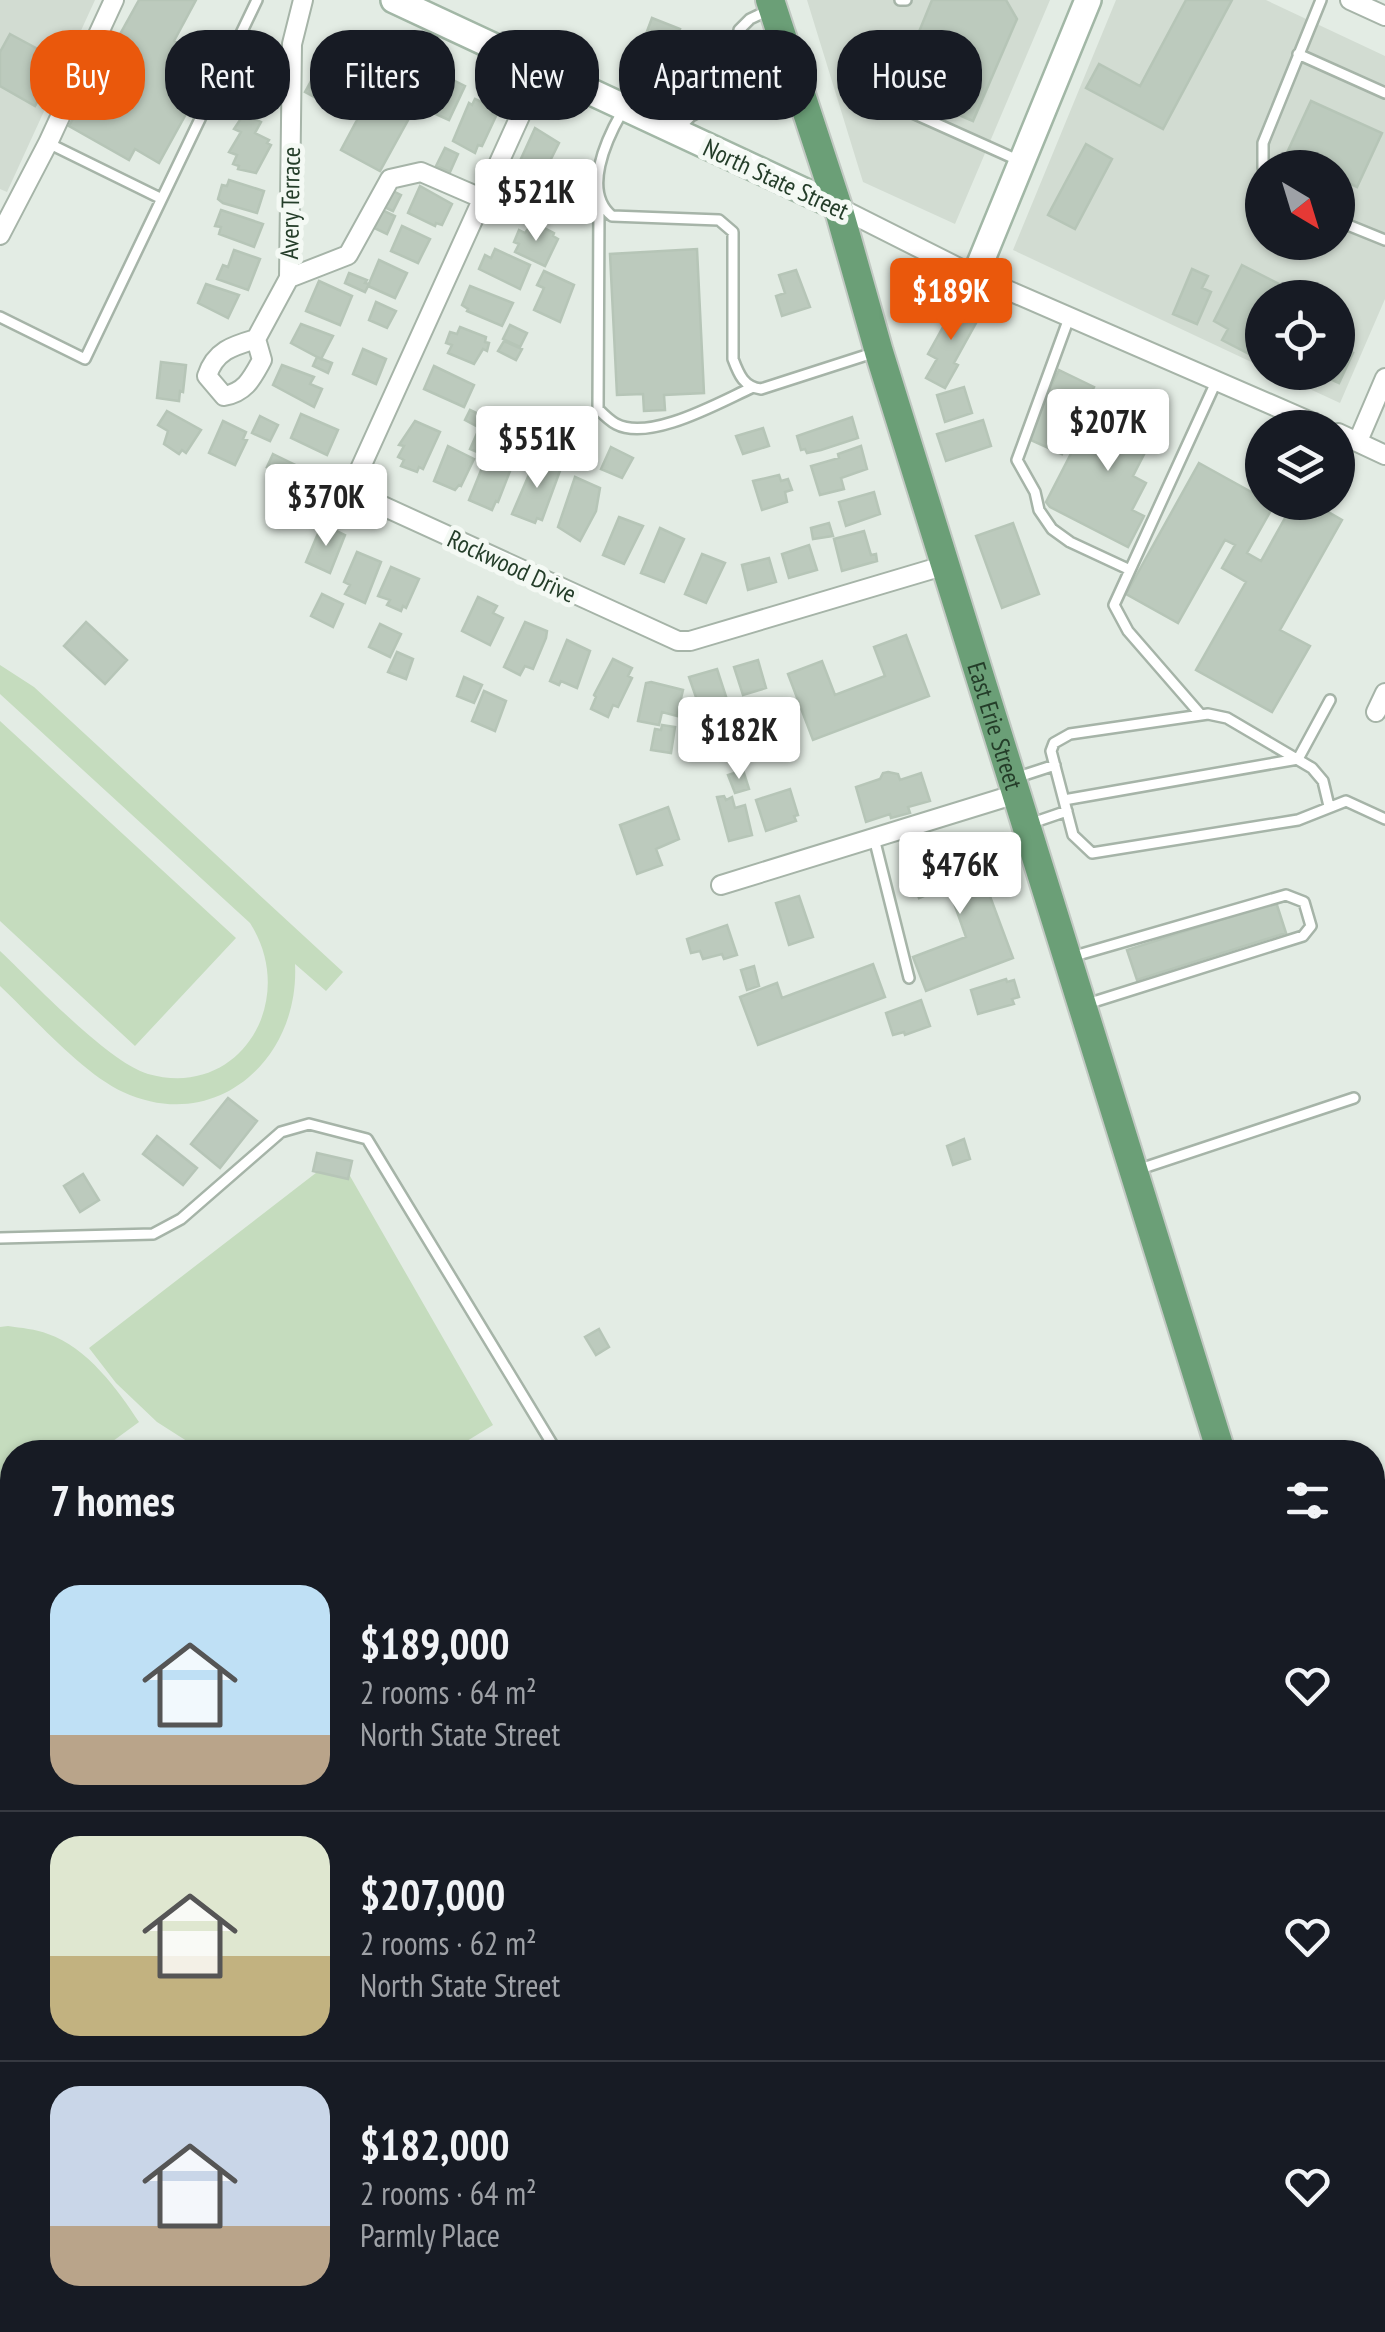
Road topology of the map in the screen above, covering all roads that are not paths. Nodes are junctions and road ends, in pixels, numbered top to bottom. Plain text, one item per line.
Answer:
1 (114, 0) edge
2 (257, 0) edge
3 (303, 0) edge
4 (394, 0) edge
5 (1088, 0) edge
6 (1320, 0) edge
7 (1350, 0) edge
8 (772, 4) edge
9 (431, 7) edge
10 (1385, 16) edge
11 (740, 30) edge
12 (780, 30) edge
13 (475, 40) edge
14 (1298, 54) junction
15 (1385, 93) edge
16 (619, 119) edge
17 (518, 120) edge
18 (650, 120) edge
19 (687, 120) edge
20 (809, 120) edge
21 (928, 120) edge
22 (675, 132) junction
23 (48, 144) junction
24 (1262, 150) edge
25 (1022, 162) junction
26 (160, 198) junction
27 (481, 198) junction
28 (599, 205) junction
29 (838, 207) junction
30 (1385, 226) edge
31 (1355, 228) edge
32 (0, 235) edge
33 (1382, 240) edge
34 (974, 276) junction
35 (288, 278) junction
36 (0, 317) edge
37 (1070, 318) junction
38 (256, 339) dead end
39 (879, 352) junction
40 (1385, 378) edge
41 (1216, 382) junction
42 (751, 388) junction
43 (1282, 410) edge
44 (1355, 440) edge
45 (1358, 441) junction
46 (1385, 455) edge
47 (946, 565) junction
48 (1128, 569) junction
49 (1385, 692) edge
50 (1330, 700) dead end
51 (1376, 712) dead end
52 (1201, 715) junction
53 (1298, 760) junction
54 (1055, 764) junction
55 (1014, 786) junction
56 (1066, 805) junction
57 (1329, 806) junction
58 (1385, 819) edge
59 (1026, 825) junction
60 (874, 838) junction
61 (721, 886) dead end
62 (1070, 957) junction
63 (909, 978) dead end
64 (1084, 1005) junction
65 (1354, 1098) dead end
66 (1135, 1171) junction
67 (0, 1238) edge
68 (549, 1440) edge
69 (1217, 1440) edge

1 - 23 street
2 - 26 lane
3 - 35 street, Avery Terrace
4 - 9 main road, North State Street
5 - 25 main road
6 - 14 lane
7 - 10 street
8 - 11 lane
8 - 12 main road, East Erie Street
9 - 13 main road, North State Street
14 - 15 lane
14 - 24 lane
16 - 28 lane
17 - 27 street, Rockwood Drive
18 - 22 main road, North State Street
19 - 22 lane
20 - 29 main road, East Erie Street
21 - 25 lane
22 - 29 main road, North State Street
23 - 26 lane
23 - 32 street
25 - 34 main road
26 - 36 lane
27 - 35 street
27 - 47 street, Rockwood Drive
28 - 42 lane
28 - 42 lane
29 - 34 street, North State Street
29 - 39 main road, East Erie Street
30 - 33 lane
31 - 33 lane
34 - 37 street, North State Street
35 - 38 street, Avery Terrace
37 - 41 street, North State Street
37 - 48 lane
39 - 42 lane
39 - 47 main road, East Erie Street
40 - 45 street
41 - 43 street, North State Street
41 - 48 lane
44 - 45 street
45 - 46 street
47 - 55 main road, East Erie Street
48 - 52 lane
49 - 51 street
50 - 53 lane
52 - 53 lane
52 - 54 lane
53 - 56 lane
53 - 57 lane
54 - 55 lane
54 - 56 lane
55 - 59 main road, East Erie Street
55 - 60 street
56 - 57 lane
56 - 59 lane
57 - 58 lane
59 - 62 main road, East Erie Street
60 - 61 street
60 - 63 lane
62 - 64 main road, East Erie Street
62 - 64 lane
64 - 66 main road, East Erie Street
65 - 66 lane
66 - 69 main road, East Erie Street
67 - 68 lane

